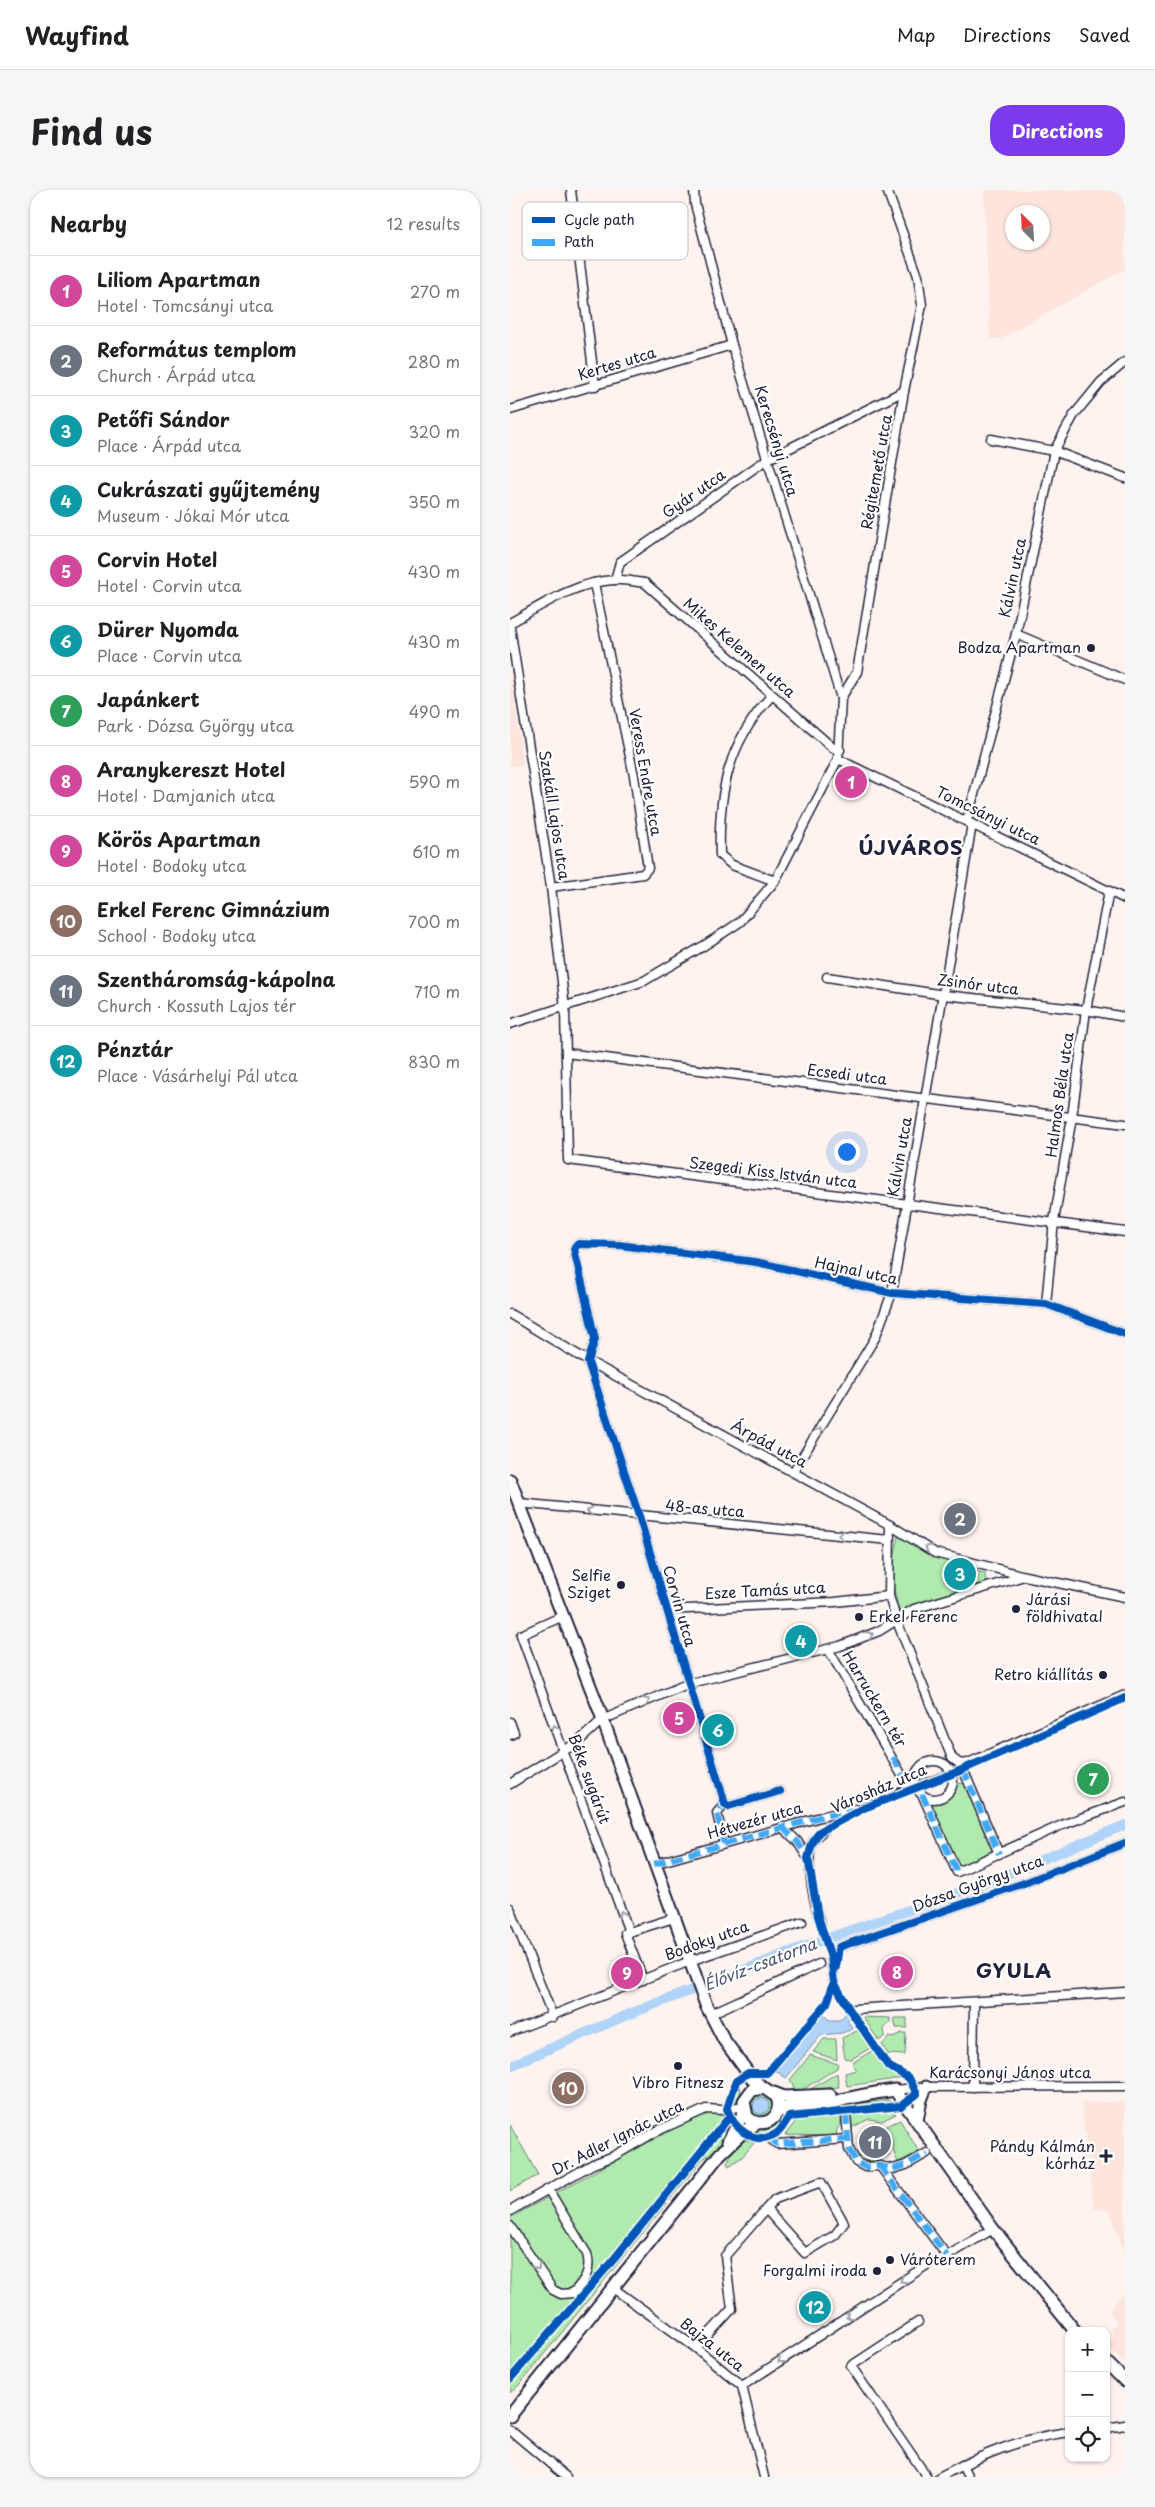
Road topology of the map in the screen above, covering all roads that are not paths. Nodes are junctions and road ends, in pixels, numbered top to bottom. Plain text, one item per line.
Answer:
1 (694, 190) edge
2 (887, 190) edge
3 (580, 260) edge
4 (732, 345) junction
5 (1125, 362) edge
6 (595, 386) junction
7 (904, 391) junction
8 (510, 410) edge
9 (991, 439) dead end
10 (1054, 451) junction
11 (766, 460) junction
12 (1125, 478) edge
13 (615, 580) junction
14 (594, 583) junction
15 (510, 625) edge
16 (1016, 634) junction
17 (1125, 680) edge
18 (772, 695) junction
19 (841, 698) junction
20 (840, 750) junction
21 (838, 760) junction
22 (970, 823) junction
23 (775, 881) junction
24 (551, 887) junction
25 (1108, 891) junction
26 (1125, 899) edge
27 (827, 977) dead end
28 (944, 995) junction
29 (565, 1008) junction
30 (1086, 1010) junction
31 (1125, 1017) edge
32 (510, 1024) edge
33 (566, 1053) junction
34 (925, 1099) junction
35 (1072, 1117) junction
36 (1125, 1124) edge
37 (906, 1204) junction
38 (1054, 1221) junction
39 (1125, 1232) edge
40 (892, 1294) junction
41 (1046, 1304) junction
42 (510, 1314) edge
43 (1125, 1334) edge
44 (588, 1361) junction
45 (793, 1472) junction
46 (510, 1480) edge
47 (519, 1503) junction
48 (638, 1516) junction
49 (890, 1525) junction
50 (889, 1540) junction
51 (996, 1568) junction
52 (1024, 1576) junction
53 (996, 1584) junction
54 (889, 1596) junction
55 (1125, 1597) edge
56 (667, 1610) junction
57 (563, 1616) junction
58 (896, 1619) junction
59 (828, 1649) junction
60 (687, 1684) junction
61 (1125, 1695) edge
62 (602, 1720) junction
63 (510, 1722) edge
64 (510, 1735) edge
65 (563, 1751) junction
66 (957, 1772) junction
67 (510, 1784) edge
68 (916, 1790) junction
69 (780, 1791) dead end
70 (1125, 1802) edge
71 (725, 1804) junction
72 (864, 1808) junction
73 (782, 1828) junction
74 (1125, 1843) edge
75 (724, 1844) junction
76 (999, 1854) junction
77 (808, 1858) junction
78 (654, 1864) junction
79 (958, 1872) joint
80 (510, 1908) edge
81 (674, 1918) junction
82 (802, 1922) dead end
83 (821, 1925) dead end
84 (629, 1932) junction
85 (840, 1947) dead end
86 (832, 1958) dead end
87 (690, 1961) junction
88 (819, 1964) dead end
89 (643, 1980) junction
90 (834, 1982) dead end
91 (1125, 1992) edge
92 (974, 2003) junction
93 (708, 2009) junction
94 (854, 2009) dead end
95 (553, 2017) junction
96 (510, 2032) edge
97 (724, 2040) junction
98 (1125, 2086) edge
99 (973, 2087) junction
100 (763, 2088) junction
101 (926, 2088) junction
102 (895, 2090) junction
103 (774, 2093) junction
104 (844, 2098) junction
105 (745, 2105) junction
106 (778, 2112) junction
107 (846, 2113) dead end
108 (917, 2120) junction
109 (757, 2123) junction
110 (768, 2137) dead end
111 (847, 2138) junction
112 (927, 2153) dead end
113 (720, 2154) junction
114 (880, 2166) junction
115 (548, 2189) junction
116 (766, 2209) junction
117 (510, 2211) edge
118 (510, 2226) edge
119 (993, 2229) junction
120 (947, 2256) junction
121 (613, 2288) junction
122 (918, 2322) dead end
123 (1072, 2327) edge
124 (696, 2348) junction
125 (1110, 2366) edge
126 (1125, 2380) edge
127 (742, 2386) junction
128 (510, 2416) edge
129 (1125, 2425) edge
130 (1110, 2427) edge
131 (510, 2430) edge
132 (1065, 2433) edge
133 (962, 2465) junction
134 (566, 2477) edge
135 (764, 2477) edge
136 (927, 2477) edge
137 (939, 2477) edge
138 (968, 2477) edge

1 - 4 street, Kerecsényi utca
2 - 7 street, Régitemető utca
3 - 6 street
4 - 6 street, Kertes utca
4 - 11 street, Kerecsényi utca
5 - 10 street, Kálvin utca
6 - 8 street, Kertes utca
7 - 11 street, Gyár utca
7 - 19 street, Régitemető utca
9 - 10 street
10 - 12 street
10 - 16 street, Kálvin utca
11 - 13 street, Gyár utca
11 - 19 street, Kerecsényi utca
13 - 14 street
13 - 18 street, Mikes Kelemen utca
14 - 15 street
14 - 24 street, Veress Endre utca
15 - 24 street, Szakáll Lajos utca
16 - 17 street
16 - 22 street, Kálvin utca
18 - 20 street, Mikes Kelemen utca
18 - 23 street
19 - 20 street
20 - 21 street
21 - 22 street, Tomcsányi utca
21 - 23 street
22 - 25 street, Tomcsányi utca
22 - 28 street, Kálvin utca
23 - 29 street
24 - 29 street, Szakáll Lajos utca
25 - 26 street, Tomcsányi utca
25 - 30 street, Halmos Béla utca
27 - 28 street, Zsinór utca
28 - 30 street, Zsinór utca
28 - 34 street, Kálvin utca
29 - 32 street
29 - 33 street, Szegedi Kiss István utca
30 - 31 street, Zsinór utca
30 - 35 street, Halmos Béla utca
33 - 34 street, Ecsedi utca
33 - 37 street, Szegedi Kiss István utca
34 - 35 street, Ecsedi utca
34 - 37 street, Kálvin utca
35 - 36 street, Ecsedi utca
35 - 38 street, Halmos Béla utca
37 - 38 street, Szegedi Kiss István utca
37 - 40 street, Kálvin utca
38 - 39 street, Szegedi Kiss István utca
38 - 41 street, Halmos Béla utca
40 - 41 street, Hajnal utca
40 - 44 street, Hajnal utca
45 -> 40 street, Kálvin utca
41 - 43 street, Hajnal utca
42 - 44 street, Árpád utca
44 - 45 street, Árpád utca
44 - 48 street, Corvin utca
45 - 49 street, Árpád utca
46 - 47 street
48 -> 47 street, 48-as utca
47 - 57 street
50 -> 48 street, 48-as utca
48 - 56 street, Corvin utca
49 - 50 street
51 -> 49 street, Árpád utca
50 - 54 street
51 - 52 street, Árpád utca
51 - 53 street
52 - 53 street
52 - 55 street, Árpád utca
53 - 58 street
54 - 56 street, Esze Tamás utca
54 - 58 street
56 - 60 street, Corvin utca
57 - 62 street
65 -> 57 street, Béke sugárút
59 -> 58 street
58 - 61 street
59 - 60 street
59 - 68 street, Harruckern tér
62 -> 60 street
60 - 71 street, Corvin utca
62 - 65 street
62 - 78 street
63 - 64 street
65 - 67 street
84 -> 65 street, Béke sugárút
66 - 68 street, Városház utca
66 - 68 street
66 - 68 street
66 - 76 street
68 - 72 street, Városház utca
68 - 79 street, Harruckern tér
69 - 71 street
70 - 76 street, Dózsa György utca
71 - 75 street
72 - 73 street, Hétvezér utca
72 - 77 street, Városház utca
73 - 75 street, Hétvezér utca
73 - 77 street
74 - 85 street, Dózsa György utca
75 - 78 street, Hétvezér utca
76 - 79 street, Dózsa György utca
77 - 83 street
78 - 81 street
80 - 95 street
81 - 84 street
81 - 87 street
82 - 87 street, Bodoky utca
84 - 89 street, Béke sugárút
86 - 90 street
87 - 89 street, Bodoky utca
87 - 93 street
88 - 93 street
89 - 95 street, Bodoky utca
91 - 92 street
92 - 94 street
92 - 99 street
93 - 97 street
95 - 96 street, Bodoky utca
97 - 100 street
97 - 105 street
98 - 99 street, Karácsonyi János utca
99 - 101 street, Karácsonyi János utca
100 - 103 street
100 - 105 street
101 - 102 street, Karácsonyi János utca
101 - 108 street
102 - 104 street
102 - 108 street
103 - 104 street
103 - 106 street
104 - 106 street
105 - 109 street
105 - 113 street
105 - 115 street, Dr. Adler Ignác utca
106 - 109 street
107 - 111 street
108 - 119 street
109 - 113 street
110 - 111 street
111 - 114 street
112 - 114 street
113 - 121 street
114 - 120 street
115 - 117 street, Dr. Adler Ignác utca
118 -> 115 street
116 - 116 street
116 - 124 street
119 - 120 street
119 - 123 street
120 -> 127 street
121 - 124 street, Bajza utca
121 - 128 street
122 - 136 street
124 - 127 street, Bajza utca
125 - 126 street
127 - 135 street, Bajza utca
129 - 130 street
131 - 134 street
132 - 133 street
133 - 137 street
133 - 138 street

